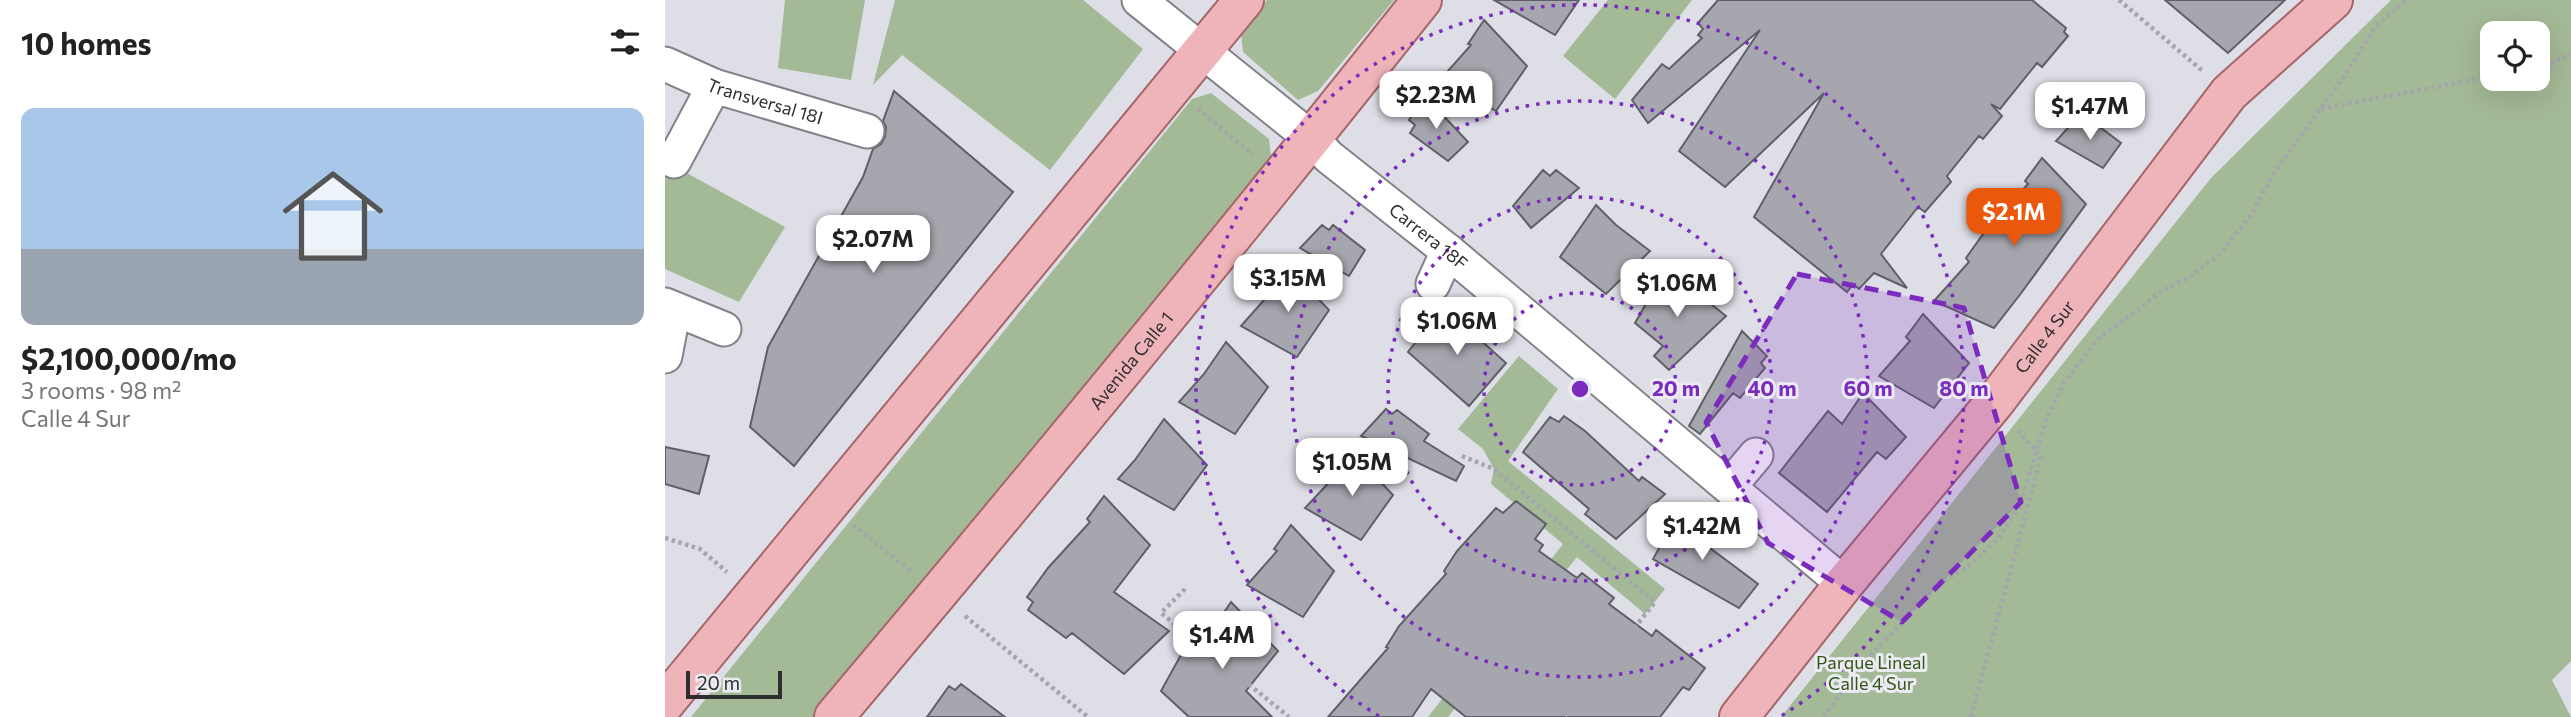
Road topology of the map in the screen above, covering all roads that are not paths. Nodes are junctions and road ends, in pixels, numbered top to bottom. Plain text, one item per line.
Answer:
1 (1139, 0) edge
2 (1244, 0) edge
3 (1422, 0) edge
4 (2321, 3) edge
5 (1203, 52) junction
6 (665, 64) edge
7 (714, 86) junction
8 (867, 131) dead end
9 (1312, 139) junction
10 (674, 161) dead end
11 (1448, 251) junction
12 (1433, 284) dead end
13 (670, 307) edge
14 (724, 329) dead end
15 (665, 356) edge
16 (1756, 455) dead end
17 (1729, 487) junction
18 (1845, 584) junction
19 (665, 703) edge
20 (834, 717) edge
21 (1739, 717) edge

1 - 5 street, Carrera 18F
2 - 5 main road
3 - 9 main road, Avenida Calle 1
4 - 18 main road, Calle 4 Sur
5 - 9 street, Carrera 18F
5 - 19 main road
6 - 7 street, Transversal 18I
7 - 8 street, Transversal 18I
7 - 10 street
9 - 11 street, Carrera 18F
9 - 20 main road, Avenida Calle 1
11 - 12 street
11 - 17 street, Carrera 18F
13 - 14 street
13 - 15 street
16 - 17 street
17 - 18 street, Carrera 18F
18 - 21 main road, Calle 4 Sur

